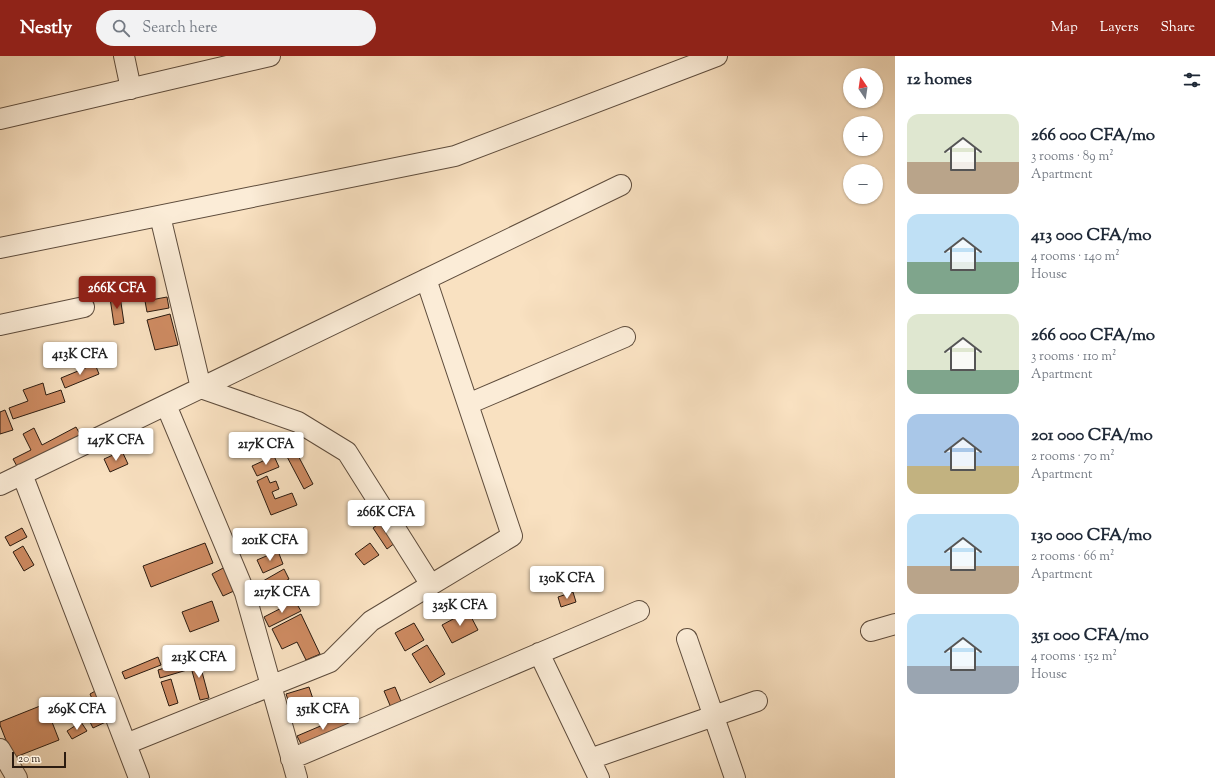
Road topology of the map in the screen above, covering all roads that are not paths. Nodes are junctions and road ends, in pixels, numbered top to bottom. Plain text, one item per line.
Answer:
1 (124, 56) edge
2 (270, 56) edge
3 (717, 56) edge
4 (131, 89) junction
5 (0, 120) edge
6 (622, 185) dead end
7 (160, 216) junction
8 (0, 248) edge
9 (426, 279) junction
10 (84, 308) dead end
11 (0, 324) edge
12 (625, 337) dead end
13 (201, 388) junction
14 (166, 404) junction
15 (468, 404) junction
16 (22, 474) junction
17 (0, 485) edge
18 (431, 585) junction
19 (640, 611) dead end
20 (895, 624) edge
21 (871, 631) dead end
22 (686, 639) dead end
23 (539, 654) junction
24 (271, 686) junction
25 (757, 701) dead end
26 (714, 716) junction
27 (126, 744) junction
28 (0, 749) edge
29 (291, 759) junction
30 (590, 759) junction
31 (17, 778) edge
32 (139, 778) edge
33 (297, 778) edge
34 (599, 778) edge
35 (735, 778) edge

1 - 4 street
2 - 4 street
3 - 7 street
4 - 5 street
6 - 9 street
7 - 8 street
7 - 13 street
9 - 13 street
9 - 15 street
10 - 11 street
12 - 15 street
13 - 14 street
13 - 18 street
14 - 16 street
14 - 24 street
15 - 18 street
16 - 17 street
16 - 27 street
18 - 24 street
19 - 23 street
20 - 21 street
22 - 26 street
23 - 29 street
23 - 30 street
24 - 27 street
24 - 29 street
25 - 26 street
26 - 30 street
26 - 35 street
27 - 32 street
28 - 31 street
29 - 33 street
30 - 34 street

